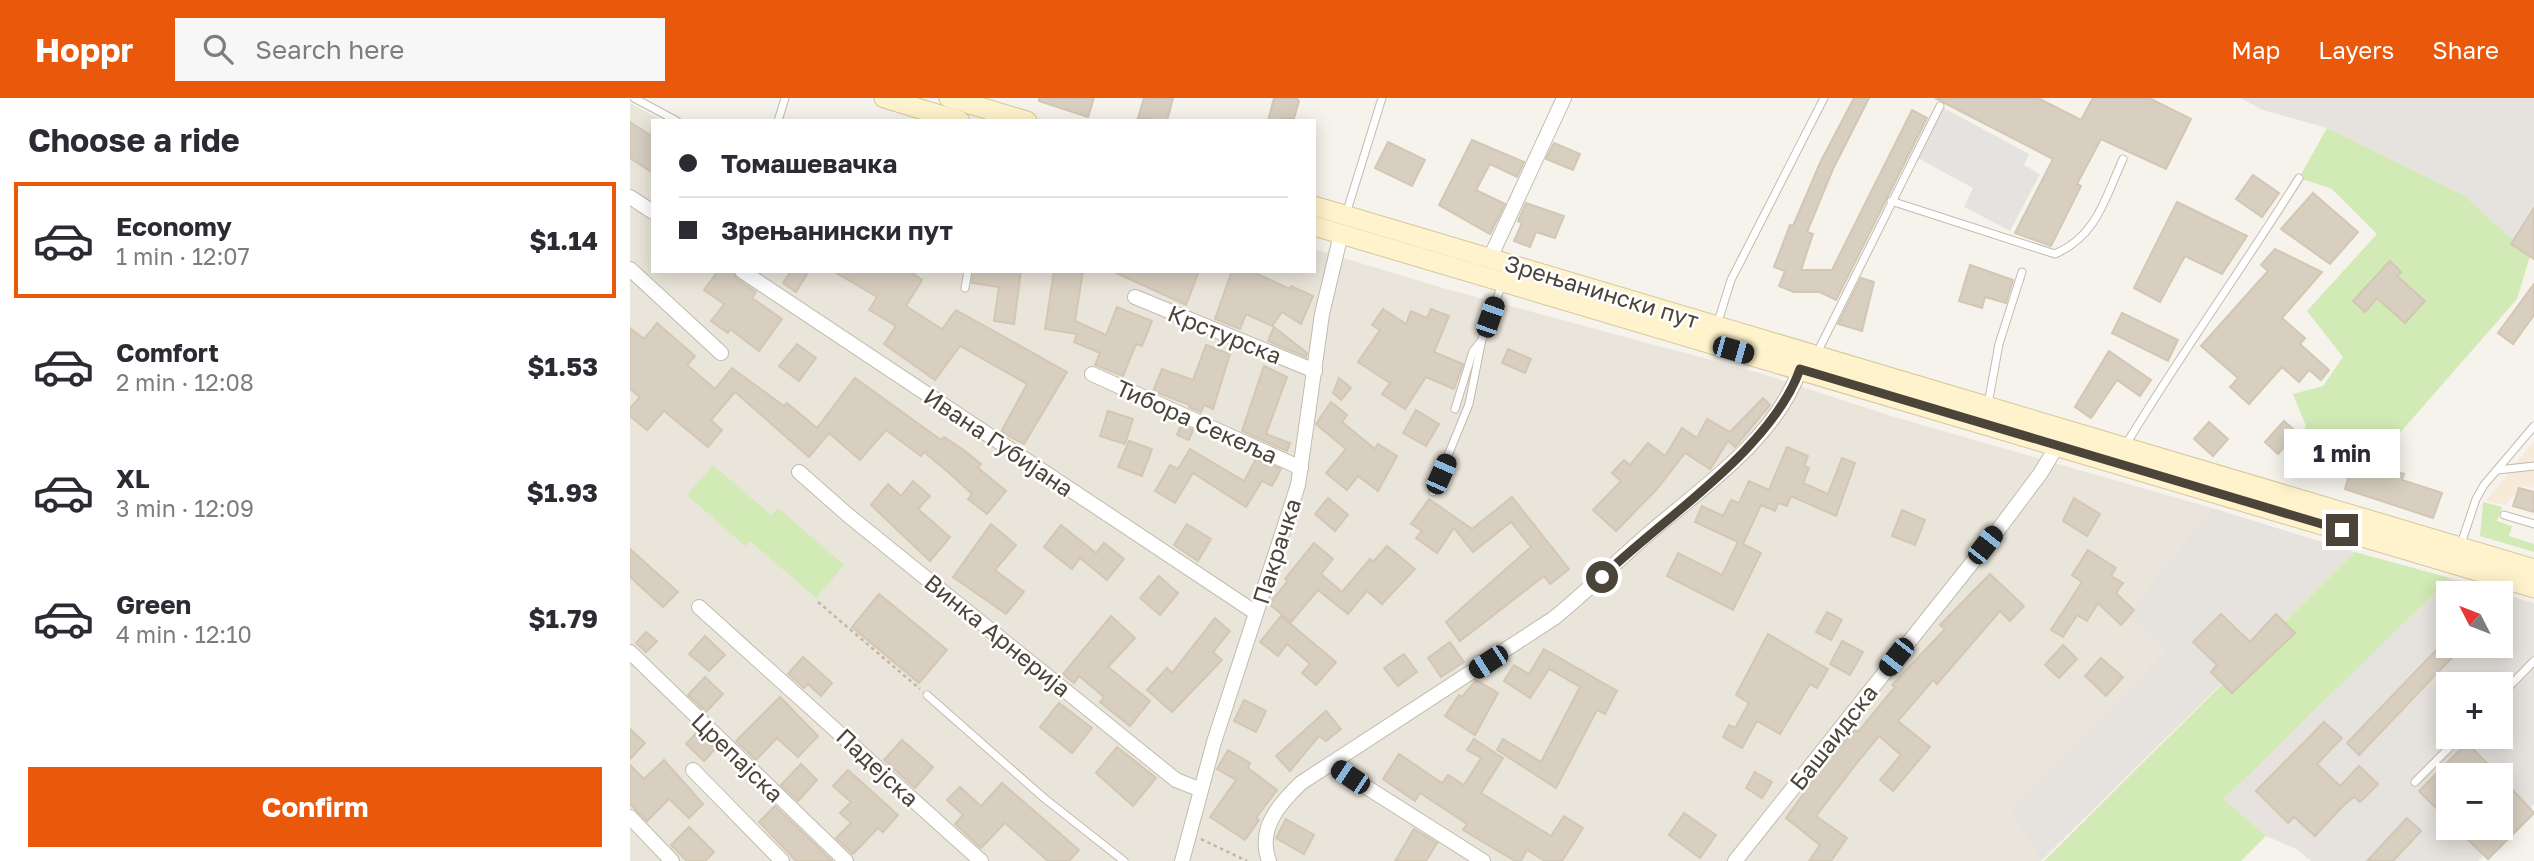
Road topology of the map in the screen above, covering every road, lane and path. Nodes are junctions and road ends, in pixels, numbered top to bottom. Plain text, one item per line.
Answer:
1 (634, 98) edge
2 (785, 98) edge
3 (884, 98) edge
4 (949, 98) edge
5 (1382, 98) edge
6 (1564, 98) edge
7 (1824, 98) edge
8 (1940, 106) dead end
9 (673, 119) edge
10 (779, 119) edge
11 (953, 119) edge
12 (1020, 119) edge
13 (2123, 159) dead end
14 (2299, 178) dead end
15 (630, 197) edge
16 (1891, 201) junction
17 (1316, 207) edge
18 (651, 211) edge
19 (1343, 224) junction
20 (1316, 226) edge
21 (1490, 258) junction
22 (630, 269) edge
23 (2022, 272) dead end
24 (745, 273) edge
25 (968, 273) edge
26 (1503, 281) junction
27 (965, 288) dead end
28 (1135, 297) dead end
29 (1717, 326) junction
30 (1482, 340) junction
31 (721, 353) dead end
32 (1815, 355) junction
33 (1800, 369) junction
34 (1314, 371) junction
35 (1092, 374) dead end
36 (1987, 408) junction
37 (1455, 409) dead end
38 (2534, 426) edge
39 (2057, 446) junction
40 (2124, 447) junction
41 (2534, 466) edge
42 (1301, 468) junction
43 (2498, 470) junction
44 (799, 472) dead end
45 (1433, 492) dead end
46 (2504, 515) dead end
47 (2534, 524) edge
48 (2460, 548) junction
49 (2534, 569) edge
50 (2534, 588) edge
51 (818, 601) dead end
52 (699, 607) dead end
53 (1256, 613) junction
54 (630, 652) edge
55 (2534, 661) edge
56 (2513, 683) edge
57 (928, 695) joint
58 (2448, 749) edge
59 (1330, 764) junction
60 (693, 770) dead end
61 (2415, 782) dead end
62 (1201, 790) junction
63 (630, 817) edge
64 (1189, 833) junction
65 (672, 861) edge
66 (782, 861) edge
67 (846, 861) edge
68 (981, 861) edge
69 (1124, 861) edge
70 (1182, 861) edge
71 (1247, 861) edge
72 (1269, 861) edge
73 (1483, 861) edge
74 (1735, 861) edge

1 - 9 lane
2 - 10 lane
3 - 11 main road
4 - 12 main road
5 - 19 lane
6 - 21 street
7 - 29 lane
8 - 16 lane
13 - 16 lane
14 - 40 lane
15 - 18 street
16 - 32 lane
17 - 19 main road, Зрењанински пут
19 - 20 main road, Зрењанински пут
19 - 21 main road, Зрењанински пут
19 - 26 main road, Зрењанински пут
19 - 34 street, Пакрачка
21 - 29 main road, Зрењанински пут
22 - 31 street
23 - 36 lane
24 - 53 street, Ивана Губијана
25 - 27 lane
26 - 30 lane
26 - 33 main road, Зрењанински пут
28 - 34 street, Крстурска
29 - 32 main road, Зрењанински пут
30 - 37 lane
30 - 45 lane
32 - 36 main road, Зрењанински пут
33 - 39 main road, Зрењанински пут
33 - 59 street
34 - 42 street, Пакрачка
35 - 42 street, Тибора Секеља
36 - 40 main road, Зрењанински пут
38 - 43 lane
39 - 50 main road, Зрењанински пут
39 - 74 street, Башаидска
40 - 48 main road, Зрењанински пут
41 - 43 lane
42 - 53 street, Пакрачка
43 - 48 lane
44 - 62 street, Винка Арнерија
46 - 47 lane
48 - 49 main road, Зрењанински пут
51 - 57 path
52 - 68 street, Падејска
53 - 62 street, Пакрачка
54 - 67 street, Црепајска
55 - 56 lane
57 - 69 lane
58 - 61 lane
59 - 72 street
59 - 73 street
60 - 66 street
62 - 64 street, Пакрачка
63 - 65 street
64 - 70 street, Пакрачка
64 - 71 path

